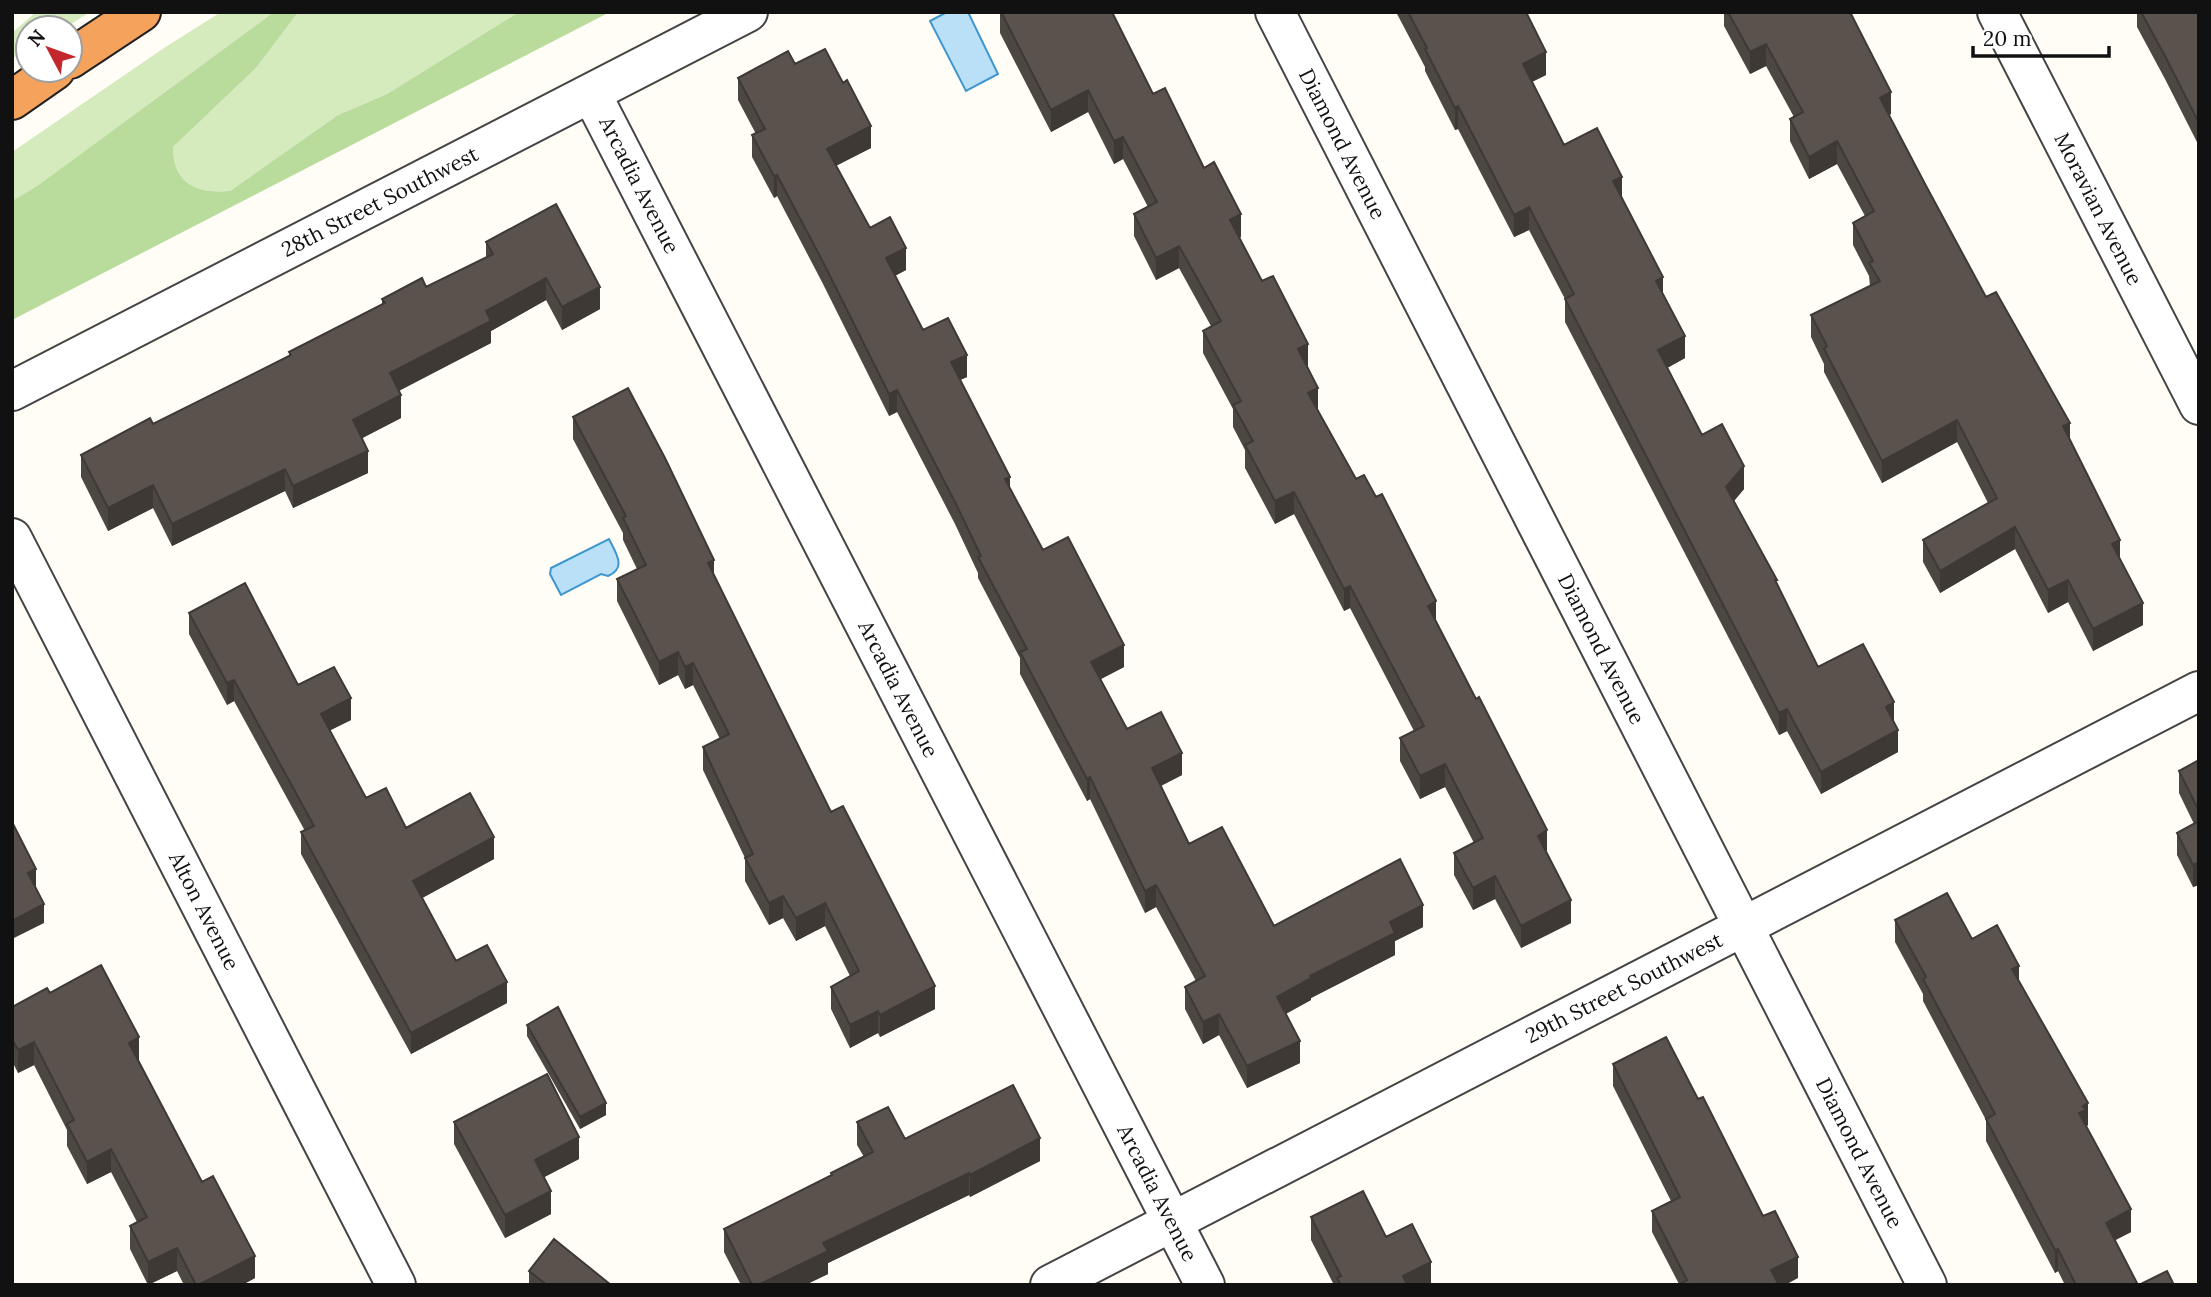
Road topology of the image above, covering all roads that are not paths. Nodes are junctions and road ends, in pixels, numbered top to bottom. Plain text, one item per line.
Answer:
1 (141, 12) edge
2 (748, 12) edge
3 (1275, 12) edge
4 (1997, 12) edge
5 (84, 50) edge
6 (35, 84) edge
7 (591, 93) junction
8 (12, 100) edge
9 (12, 391) edge
10 (2199, 405) edge
11 (12, 538) edge
12 (2199, 691) edge
13 (1743, 926) junction
14 (1172, 1222) junction
15 (396, 1285) edge
16 (1049, 1285) edge
17 (1205, 1285) edge
18 (1927, 1285) edge

1 - 5 highway
2 - 7 street, 28th Street Southwest
3 - 13 street, Diamond Avenue
4 - 10 street, Moravian Avenue
6 - 8 highway
7 - 9 street, 28th Street Southwest
7 - 14 street, Arcadia Avenue
11 - 15 street, Alton Avenue
12 - 13 street, 29th Street Southwest
13 - 14 street, 29th Street Southwest
13 - 18 street, Diamond Avenue
14 - 16 street, 29th Street Southwest
14 - 17 street, Arcadia Avenue

